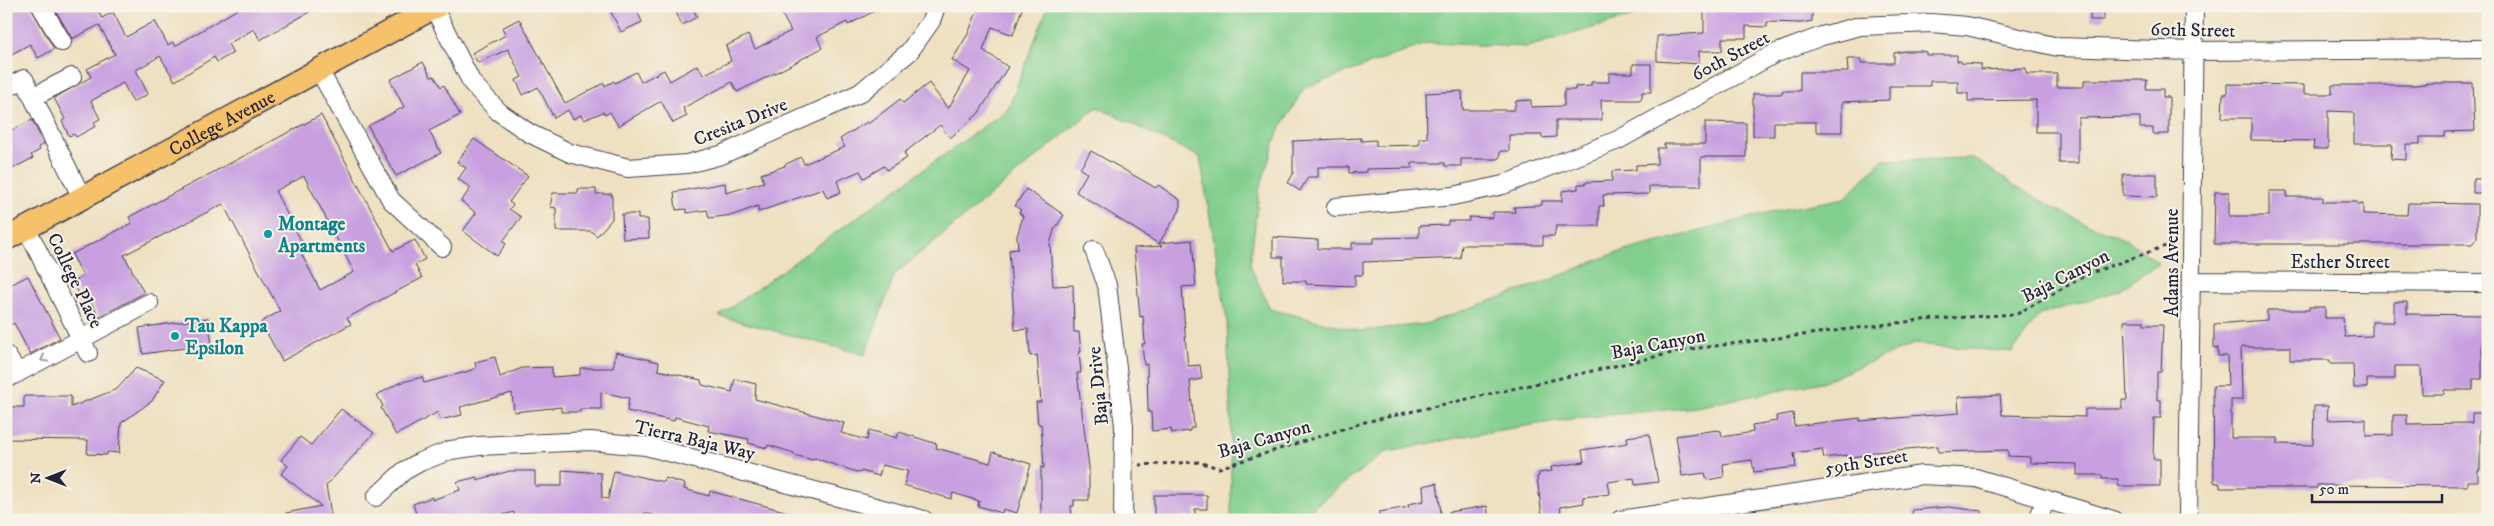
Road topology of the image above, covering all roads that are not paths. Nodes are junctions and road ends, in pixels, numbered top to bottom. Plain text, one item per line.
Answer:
1 (41, 6) edge
2 (936, 6) edge
3 (2194, 6) edge
4 (435, 7) edge
5 (62, 42) dead end
6 (2488, 49) edge
7 (2193, 52) junction
8 (319, 70) junction
9 (72, 77) dead end
10 (6, 88) edge
11 (33, 97) junction
12 (82, 198) junction
13 (1336, 207) dead end
14 (26, 227) junction
15 (6, 239) edge
16 (442, 247) dead end
17 (1094, 250) dead end
18 (2192, 281) junction
19 (2488, 283) edge
20 (149, 304) dead end
21 (84, 345) junction
22 (6, 355) edge
23 (12, 376) edge
24 (376, 497) dead end
25 (2046, 499) junction
26 (924, 520) edge
27 (1123, 520) edge
28 (1620, 520) edge
29 (2038, 520) edge
30 (2113, 520) edge
31 (2188, 520) edge

1 - 5 street
2 - 4 street, Cresita Drive
3 - 7 street, Adams Avenue
4 - 8 main road, College Avenue
6 - 7 street, 60th Street
7 - 13 street, 60th Street
7 - 18 street, Adams Avenue
8 - 12 main road, College Avenue
8 - 16 street
9 - 11 street
10 - 11 street
11 - 12 street
12 - 14 main road, College Avenue
14 - 15 main road, College Avenue
14 - 21 street, College Place
17 - 27 street, Baja Drive
18 - 19 street, Esther Street
18 - 31 street, Adams Avenue
20 - 21 street
21 -> 23 street
22 - 23 street
24 - 26 street, Tierra Baja Way
25 - 28 street, 59th Street
25 - 29 street
25 - 30 street, 59th Street

